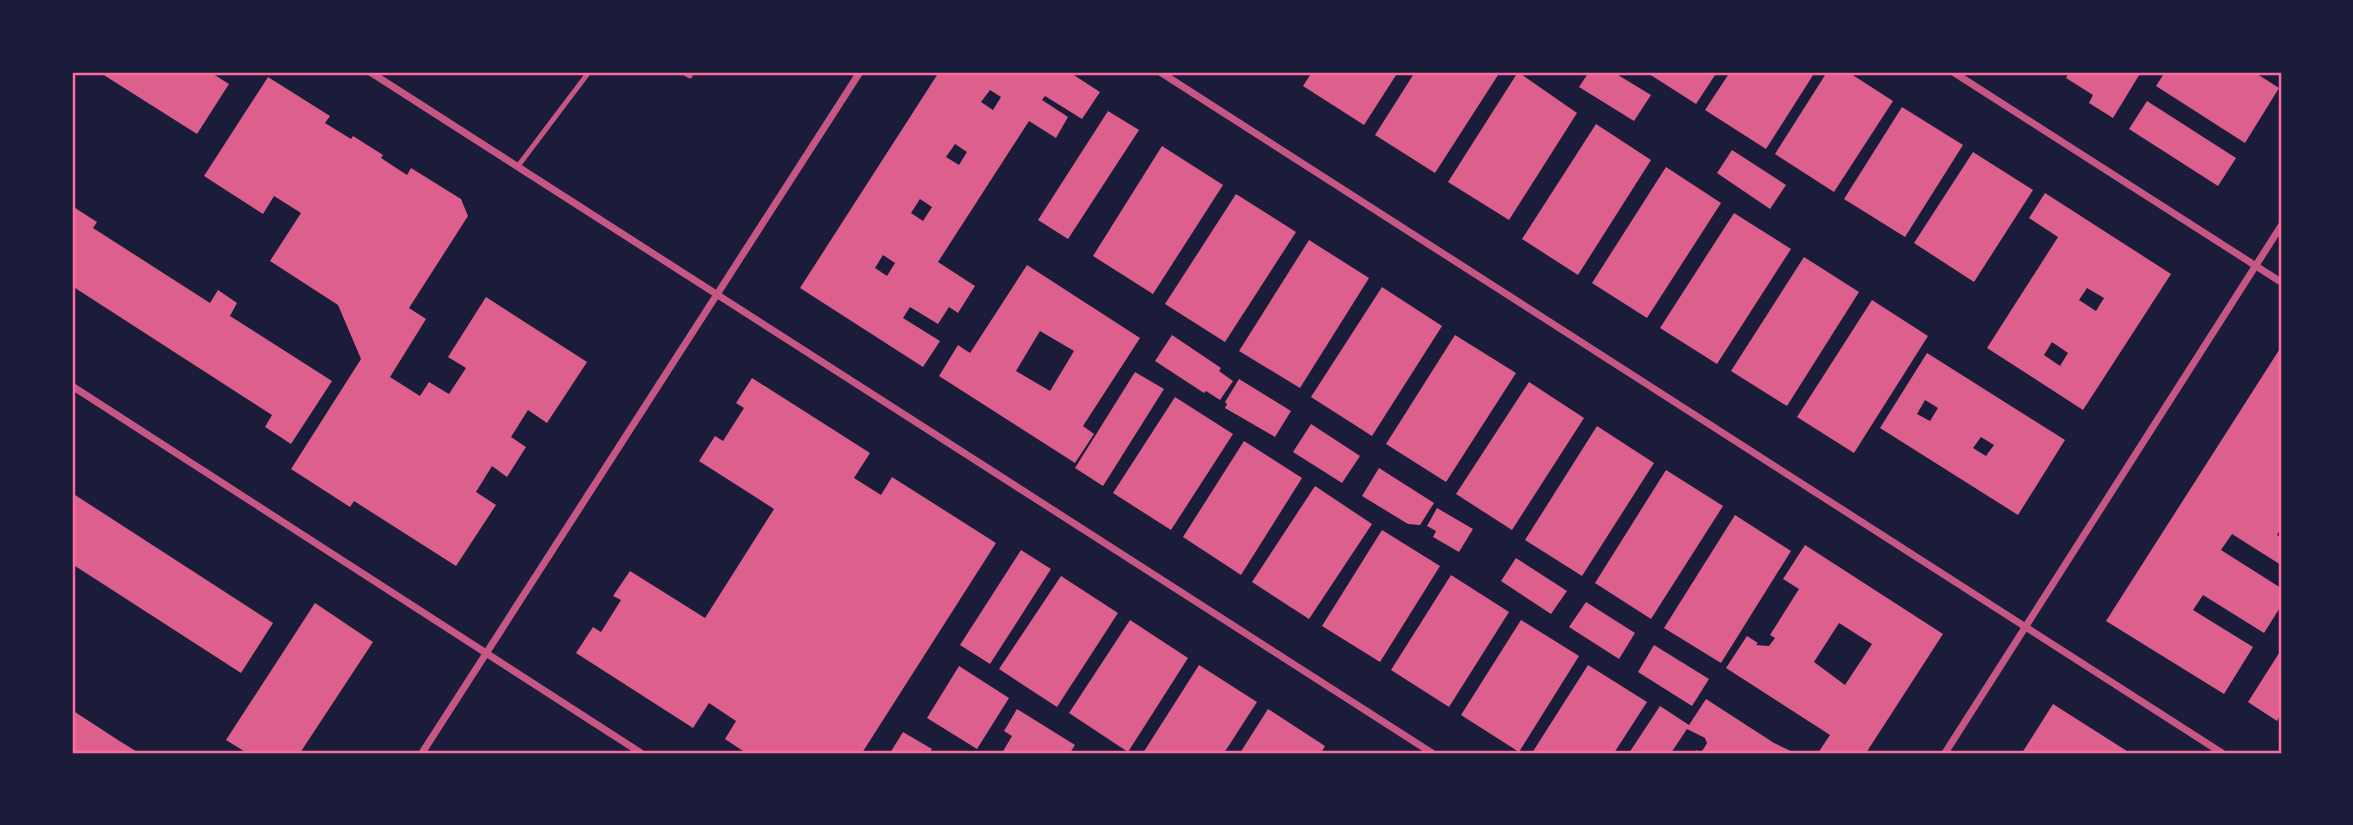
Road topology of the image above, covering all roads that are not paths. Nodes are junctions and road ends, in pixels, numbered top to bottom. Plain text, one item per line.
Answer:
1 (370, 72) edge
2 (589, 72) edge
3 (683, 72) edge
4 (860, 72) edge
5 (1160, 72) edge
6 (1953, 72) edge
7 (690, 76) dead end
8 (518, 166) junction
9 (2281, 226) edge
10 (2256, 266) junction
11 (2281, 282) edge
12 (718, 295) junction
13 (72, 386) edge
14 (2026, 627) junction
15 (486, 654) junction
16 (422, 753) edge
17 (641, 753) edge
18 (1432, 753) edge
19 (1945, 753) edge
20 (2222, 753) edge

1 - 8 street
2 - 8 lane
3 - 7 lane
4 - 12 street
5 - 14 street
6 - 10 street
8 - 12 street
9 - 10 street
10 - 11 street
10 - 14 street
12 - 15 street
12 - 18 street
13 - 15 street
14 - 19 street
14 - 20 street
15 - 16 street
15 - 17 street

